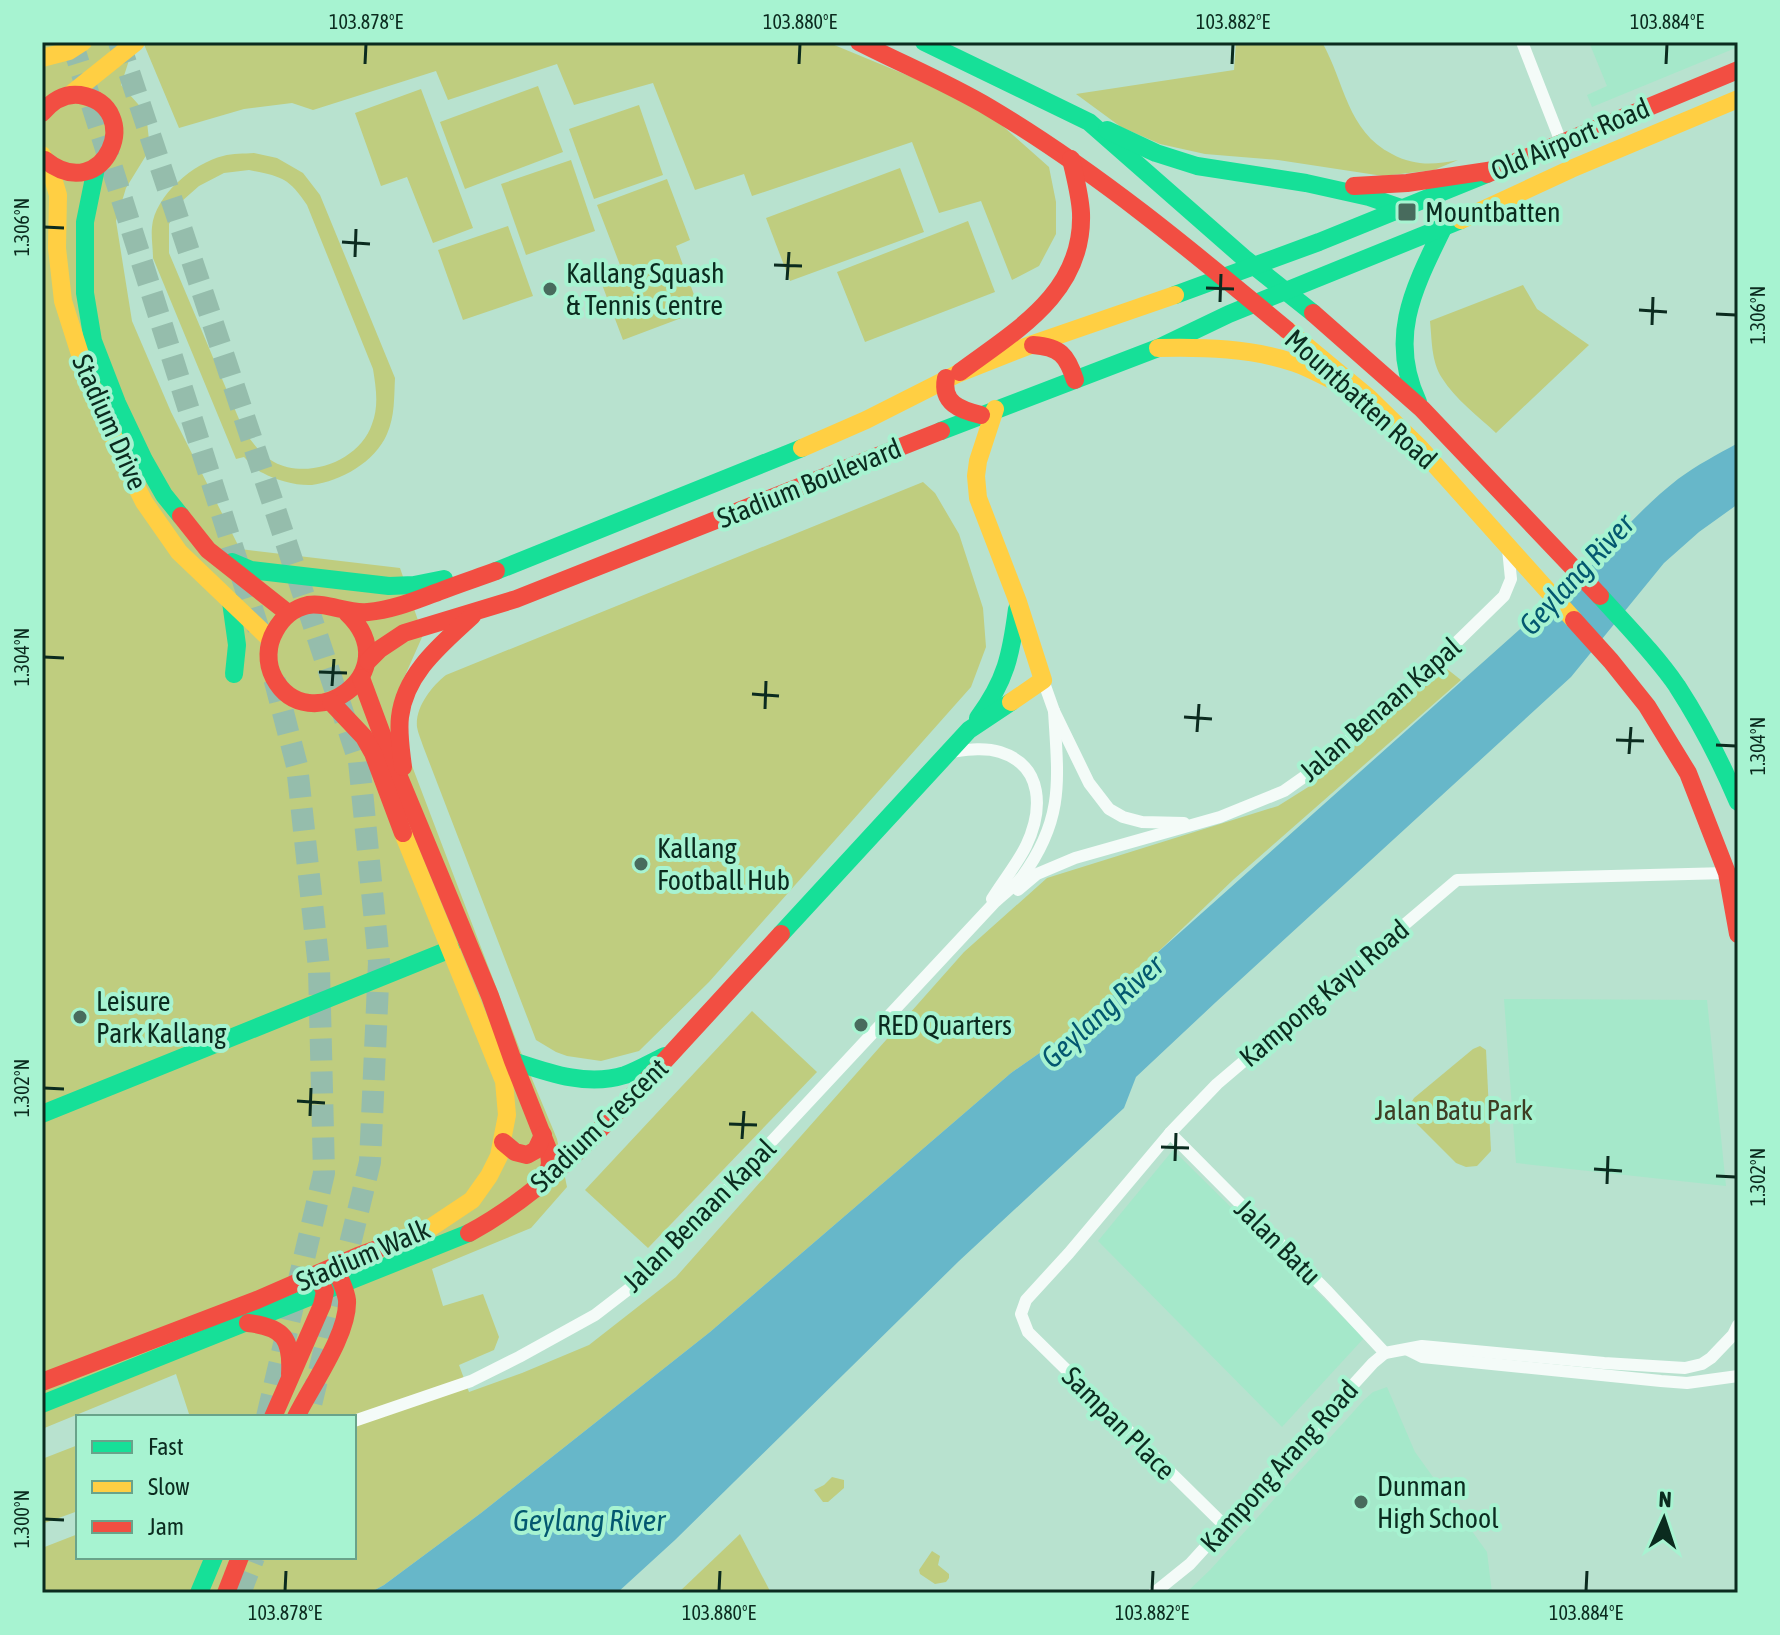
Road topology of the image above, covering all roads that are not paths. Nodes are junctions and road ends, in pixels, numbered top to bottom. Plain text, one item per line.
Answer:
1 (83, 42) edge
2 (136, 42) edge
3 (859, 42) edge
4 (924, 42) edge
5 (1522, 42) edge
6 (42, 58) edge
7 (1738, 70) edge
8 (71, 94) junction
9 (1738, 99) edge
10 (42, 111) edge
11 (1089, 122) junction
12 (1561, 142) junction
13 (44, 158) edge
14 (1071, 159) junction
15 (96, 168) junction
16 (1494, 170) junction
17 (1306, 183) junction
18 (1404, 209) junction
19 (1444, 226) junction
20 (1255, 266) junction
21 (1223, 278) junction
22 (1287, 291) junction
23 (1254, 304) junction
24 (1031, 345) junction
25 (1158, 348) junction
26 (953, 375) junction
27 (1075, 380) junction
28 (1369, 398) junction
29 (1422, 409) junction
30 (988, 412) junction
31 (1507, 545) junction
32 (208, 550) junction
33 (505, 568) junction
34 (231, 602) junction
35 (1018, 602) junction
36 (288, 613) junction
37 (347, 613) junction
38 (474, 613) junction
39 (270, 639) junction
40 (364, 670) junction
41 (234, 674) dead end
42 (1043, 680) junction
43 (331, 702) junction
44 (1054, 711) junction
45 (969, 730) junction
46 (950, 752) junction
47 (1738, 802) edge
48 (411, 806) junction
49 (1195, 824) junction
50 (1727, 873) junction
51 (980, 918) junction
52 (1738, 934) edge
53 (451, 949) junction
54 (492, 1048) junction
55 (675, 1052) junction
56 (513, 1061) junction
57 (42, 1114) edge
58 (1170, 1133) junction
59 (543, 1135) junction
60 (503, 1142) junction
61 (546, 1180) junction
62 (326, 1269) junction
63 (334, 1289) junction
64 (1021, 1314) joint
65 (248, 1323) junction
66 (1738, 1325) edge
67 (1408, 1350) junction
68 (1385, 1353) junction
69 (1738, 1376) edge
70 (290, 1377) junction
71 (42, 1382) edge
72 (42, 1404) edge
73 (274, 1415) edge
74 (300, 1415) edge
75 (356, 1420) edge
76 (1225, 1526) junction
77 (213, 1559) edge
78 (239, 1559) edge
79 (199, 1593) edge
80 (226, 1593) edge
81 (1154, 1593) edge

1 - 6 main road
2 - 8 main road
3 - 14 main road, Mountbatten Road
4 - 11 main road, Mountbatten Road
5 - 12 street
7 - 12 main road, Old Airport Road
8 - 10 main road
8 - 15 main road, Stadium Drive
9 - 19 main road, Old Airport Road
11 - 17 main road
11 - 20 main road, Mountbatten Road
12 - 16 main road, Old Airport Road
13 - 15 main road, Stadium Drive
13 - 34 main road, Stadium Drive
14 - 21 main road, Mountbatten Road
14 - 26 main road
15 - 32 main road, Stadium Drive
16 - 17 main road
16 - 18 main road, Old Airport Road
17 - 18 main road
18 - 20 main road, Old Airport Road
19 - 22 main road, Old Airport Road
19 - 29 main road
20 - 21 main road, Old Airport Road
20 - 22 main road, Mountbatten Road
21 - 23 main road, Mountbatten Road
21 - 24 main road, Stadium Boulevard
22 - 23 main road, Old Airport Road
22 - 29 main road, Mountbatten Road
23 - 25 main road, Stadium Boulevard
23 - 28 main road, Mountbatten Road
24 - 26 main road, Stadium Boulevard
24 - 27 main road
25 - 27 main road, Stadium Boulevard
25 - 28 main road
26 - 30 main road
26 - 33 main road, Stadium Boulevard
27 - 30 main road, Stadium Boulevard
28 - 31 main road, Mountbatten Road
29 - 47 main road, Mountbatten Road
30 - 35 main road
30 - 38 main road, Stadium Boulevard
31 - 49 street, Jalan Benaan Kapal
31 - 50 main road, Mountbatten Road
32 - 33 main road
32 - 36 main road, Stadium Drive
33 - 37 main road, Stadium Boulevard
34 - 39 main road, Stadium Drive
34 - 41 main road
35 - 42 main road, Jalan Benaan Kapal
35 - 45 main road
36 - 37 main road, Stadium Boulevard
36 - 39 main road
37 - 40 main road
38 - 40 main road, Stadium Boulevard
38 - 48 main road
39 - 43 main road
40 - 43 main road, Stadium Boulevard
40 - 48 main road
42 - 44 street, Jalan Benaan Kapal
42 - 45 main road, Stadium Crescent
43 - 53 main road, Stadium Walk
44 - 49 street, Jalan Benaan Kapal
44 - 51 street, Jalan Benaan Kapal
45 - 46 main road, Stadium Crescent
46 - 51 street
46 - 55 main road, Stadium Crescent
48 - 56 main road
49 - 51 street, Jalan Benaan Kapal
50 - 52 main road, Mountbatten Road
50 - 58 street, Kampong Kayu Road
51 - 75 street, Jalan Benaan Kapal
53 - 54 main road, Stadium Walk
53 - 57 main road
54 - 56 main road
54 - 60 main road, Stadium Walk
55 - 56 main road
55 - 61 main road, Stadium Crescent
56 - 59 main road
58 - 64 street, Kampong Kayu Road
58 - 68 street, Jalan Batu
59 - 60 main road
59 - 61 main road
60 - 62 main road, Stadium Walk
61 - 63 main road, Stadium Crescent
62 - 63 main road
62 - 71 main road, Stadium Walk
63 - 65 main road, Stadium Crescent
63 - 70 main road
63 - 74 main road
64 - 76 street, Sampan Place
65 - 70 main road
65 - 72 main road, Stadium Crescent
66 - 67 street
67 - 68 street
67 - 69 street
68 - 76 street, Kampong Arang Road
70 - 73 main road
76 - 81 street, Kampong Arang Road
77 - 79 main road
78 - 80 main road

